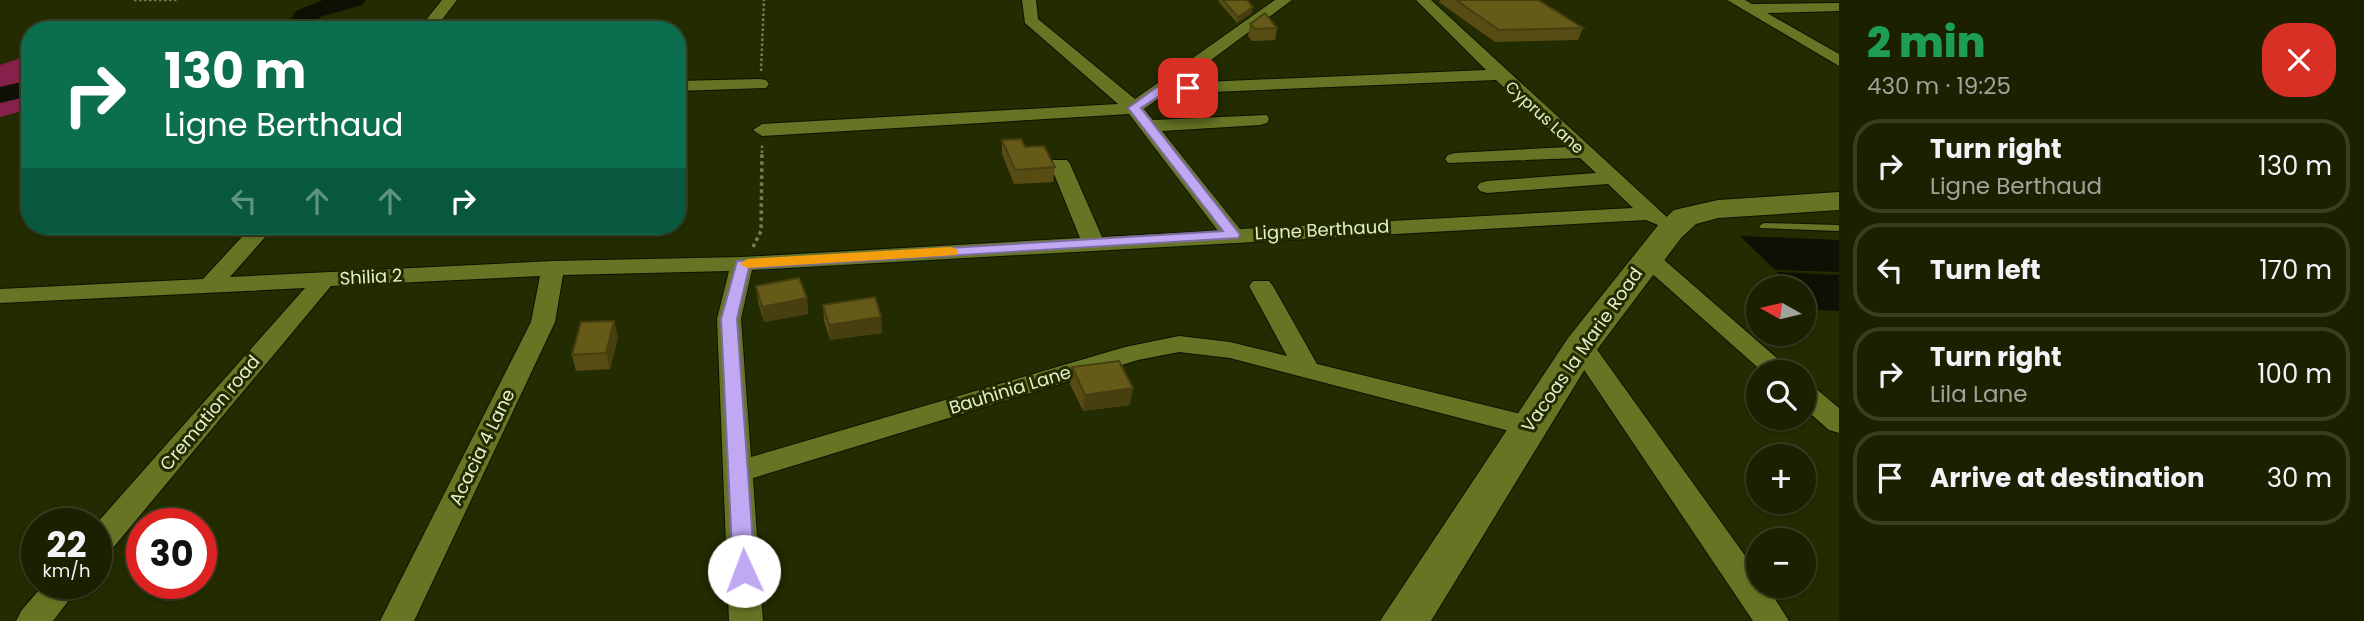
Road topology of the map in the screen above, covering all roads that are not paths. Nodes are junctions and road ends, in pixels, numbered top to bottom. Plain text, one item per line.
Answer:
1 (450, 0) edge
2 (1029, 0) edge
3 (1286, 0) edge
4 (1423, 0) edge
5 (1734, 0) edge
6 (1839, 7) edge
7 (1750, 9) junction
8 (433, 21) edge
9 (1839, 61) edge
10 (1500, 75) junction
11 (760, 84) dead end
12 (686, 86) edge
13 (1161, 89) junction
14 (1134, 108) junction
15 (1260, 119) dead end
16 (1150, 126) junction
17 (762, 130) dead end
18 (1584, 152) junction
19 (1455, 159) dead end
20 (1060, 164) dead end
21 (1613, 178) junction
22 (1487, 187) dead end
23 (1839, 201) edge
24 (1764, 226) dead end
25 (1839, 228) edge
26 (1656, 234) junction
27 (256, 235) edge
28 (1233, 235) junction
29 (1093, 243) junction
30 (742, 264) junction
31 (553, 268) junction
32 (324, 280) junction
33 (210, 285) junction
34 (1261, 286) dead end
35 (0, 296) edge
36 (1581, 346) junction
37 (1769, 360) edge
38 (1306, 367) junction
39 (1816, 403) edge
40 (1839, 423) edge
41 (1529, 426) junction
42 (740, 471) junction
43 (112, 528) edge
44 (52, 599) edge
45 (33, 621) edge
46 (397, 621) edge
47 (746, 621) edge
48 (1405, 621) edge
49 (1772, 621) edge

1 - 8 street
2 - 14 street
3 - 13 street
4 - 10 street, Cyprus Lane
5 - 7 street
6 - 7 street
7 - 9 street
10 - 13 street
10 - 18 street, Cyprus Lane
11 - 12 street
13 - 14 street
14 - 16 street
14 - 17 street
15 - 16 street
16 - 28 street
18 - 19 street
18 - 21 street, Cyprus Lane
20 - 29 street
21 - 22 street
21 - 26 street, Cyprus Lane
23 - 26 main road, Vacoas la Marie Road
24 - 25 lane
26 - 28 street, Ligne Berthaud
26 - 36 main road, Vacoas la Marie Road
26 - 37 street, Cyprus Lane
27 - 33 street
28 - 29 street, Ligne Berthaud
29 - 30 street, Ligne Berthaud
30 - 31 street, Shilia 2
30 - 42 street
31 - 32 street, Shilia 2
31 - 46 street, Acacia 4 Lane
32 - 33 street, Shilia 2
32 - 43 street, Cremation road
33 - 35 street, Shilia 2
34 - 38 street
36 - 41 main road, Vacoas la Marie Road
36 - 49 street
38 - 41 street, Bauhinia Lane
38 - 42 street, Bauhinia Lane
39 - 40 street
41 - 48 main road, Vacoas la Marie Road
42 - 47 street
44 - 45 street

